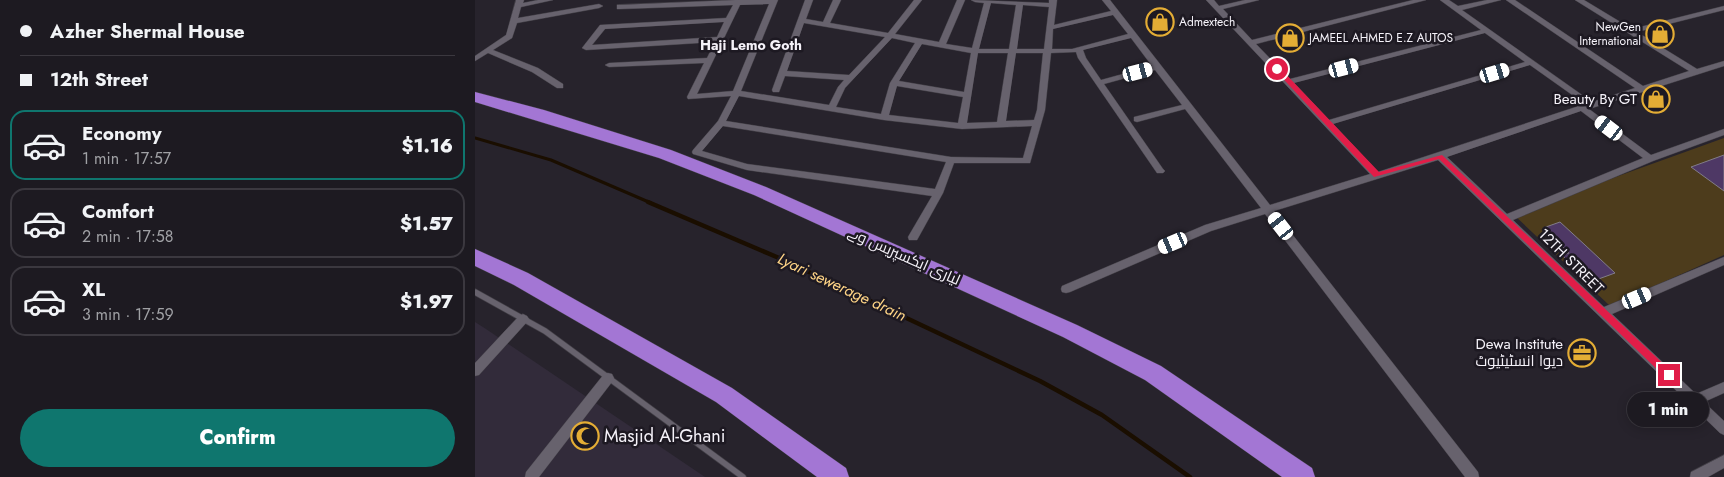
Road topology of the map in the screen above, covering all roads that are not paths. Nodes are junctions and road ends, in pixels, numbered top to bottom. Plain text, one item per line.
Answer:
1 (549, 0) edge
2 (809, 0) edge
3 (837, 0) edge
4 (919, 0) edge
5 (961, 0) edge
6 (975, 0) edge
7 (1106, 0) edge
8 (1211, 0) edge
9 (1255, 0) edge
10 (1422, 0) edge
11 (1444, 0) edge
12 (1497, 0) edge
13 (1510, 0) edge
14 (1579, 0) edge
15 (774, 1) edge
16 (988, 1) edge
17 (738, 2) edge
18 (1053, 2) edge
19 (519, 3) edge
20 (1020, 3) junction
21 (599, 6) dead end
22 (620, 7) dead end
23 (1219, 8) junction
24 (1724, 8) edge
25 (1456, 9) junction
26 (1115, 12) junction
27 (729, 20) junction
28 (802, 20) junction
29 (513, 21) junction
30 (826, 24) junction
31 (1050, 28) junction
32 (1488, 30) junction
33 (1630, 32) junction
34 (891, 35) junction
35 (1133, 35) junction
36 (719, 39) junction
37 (920, 41) junction
38 (1253, 42) junction
39 (942, 45) junction
40 (1079, 49) junction
41 (489, 51) junction
42 (975, 51) junction
43 (1012, 51) junction
44 (1047, 51) junction
45 (475, 60) edge
46 (709, 60) junction
47 (1532, 62) junction
48 (1724, 63) edge
49 (609, 65) dead end
50 (1157, 67) junction
51 (1696, 72) junction
52 (782, 74) junction
53 (851, 78) junction
54 (1101, 82) dead end
55 (1290, 82) junction
56 (894, 83) junction
57 (560, 86) dead end
58 (1642, 89) junction
59 (777, 90) dead end
60 (737, 93) junction
61 (967, 94) junction
62 (475, 97) edge
63 (1187, 106) junction
64 (1586, 106) junction
65 (832, 107) junction
66 (884, 117) junction
67 (1137, 119) dead end
68 (721, 123) junction
69 (1038, 123) junction
70 (1328, 123) junction
71 (1001, 125) junction
72 (962, 126) junction
73 (1724, 132) edge
74 (1440, 156) junction
75 (1650, 159) junction
76 (951, 160) junction
77 (1160, 171) dead end
78 (1377, 176) junction
79 (938, 193) junction
80 (1269, 210) junction
81 (1507, 218) junction
82 (913, 237) dead end
83 (475, 257) edge
84 (1724, 261) edge
85 (1067, 289) dead end
86 (475, 292) edge
87 (1601, 313) junction
88 (523, 319) junction
89 (475, 371) edge
90 (608, 378) junction
91 (1724, 387) edge
92 (1696, 400) junction
93 (1724, 429) edge
94 (1724, 461) edge
95 (531, 477) edge
96 (743, 477) edge
97 (837, 477) edge
98 (1303, 477) edge
99 (1473, 477) edge
100 (1696, 477) edge

1 - 19 street
2 - 28 street
3 - 30 street
4 - 34 street
5 - 39 street
6 - 16 street
7 - 26 street
8 - 23 street
9 - 23 street
10 - 38 street
11 - 25 street
12 - 25 street
13 - 58 street
14 - 33 street
15 - 17 street
15 - 60 street
16 - 20 street
16 - 42 street
17 - 22 street
17 - 27 street
18 - 20 street
18 - 31 street
19 - 29 street
20 - 43 street
21 - 29 street
23 - 38 street
24 - 33 street
25 - 32 street
26 - 31 street
26 - 35 street
27 - 36 street
27 - 36 street
28 - 30 street
28 - 52 street
29 - 41 street
30 - 34 street
31 - 44 street
32 - 47 street
32 - 55 street
33 - 51 street
34 - 37 street
34 - 53 street
35 - 40 street
35 - 50 street
36 - 46 street
37 - 39 street
37 - 56 street
38 - 55 street
39 - 42 street
40 - 44 street
40 - 77 street
41 - 45 street
41 - 57 street
42 - 43 street
42 - 61 street
43 - 44 street
43 - 71 street
44 - 69 street
46 - 49 street
46 - 60 street
47 - 64 street
47 - 70 street
48 - 51 street
50 - 54 street
50 - 63 street
51 - 58 street
52 - 53 street
52 - 59 street
53 - 65 street
55 - 70 street
56 - 61 street
56 - 66 street
58 - 64 street
60 - 65 street
60 - 68 street
61 - 72 street
62 - 98 highway, لیاری ایکسپریس وے
63 - 67 street
63 - 80 street
64 - 74 street
64 - 75 street
65 - 66 street
66 - 72 street
68 - 76 street
68 - 79 street
69 - 71 street
69 - 76 street
70 - 78 street
71 - 72 street
73 - 75 street
74 - 78 street
74 - 81 street, 12TH STREET
75 - 81 street
76 - 79 street
78 - 80 street
79 - 82 street
80 - 85 street
80 - 99 street
81 - 87 street, 12TH STREET
83 - 97 highway
84 - 87 street
86 - 88 lane
87 - 92 street, 12TH STREET
88 - 89 street
88 - 90 lane
90 - 95 street
90 - 96 lane
91 - 92 street
92 - 93 street, 12TH STREET
94 - 100 street

